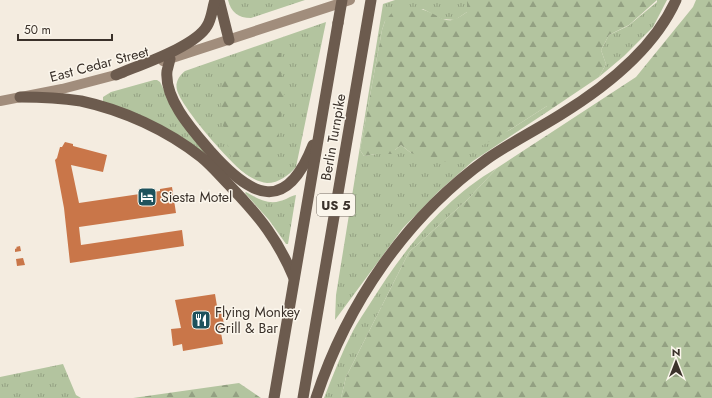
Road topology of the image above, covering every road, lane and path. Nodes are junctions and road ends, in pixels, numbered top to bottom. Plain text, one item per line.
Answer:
1 (215, 0) edge
2 (219, 0) edge
3 (342, 0) edge
4 (350, 0) edge
5 (371, 0) edge
6 (676, 0) edge
7 (229, 40) junction
8 (170, 59) junction
9 (116, 75) junction
10 (20, 97) junction
11 (0, 101) edge
12 (320, 126) junction
13 (228, 177) junction
14 (294, 278) junction
15 (274, 398) edge
16 (303, 398) edge
17 (316, 398) edge

1 - 9 highway
2 - 7 highway
3 - 12 highway, Berlin Turnpike / US 5, bridge
4 - 7 main road, East Cedar Street
5 - 16 highway, Berlin Turnpike / US 5
6 - 17 highway
7 - 8 main road, East Cedar Street
8 - 9 main road, East Cedar Street
8 - 13 highway
9 - 10 main road, East Cedar Street
10 - 11 main road, East Cedar Street
10 - 13 highway
12 - 13 highway
12 - 14 highway, Berlin Turnpike / US 5
13 - 14 highway
14 - 15 highway, Berlin Turnpike / US 5

